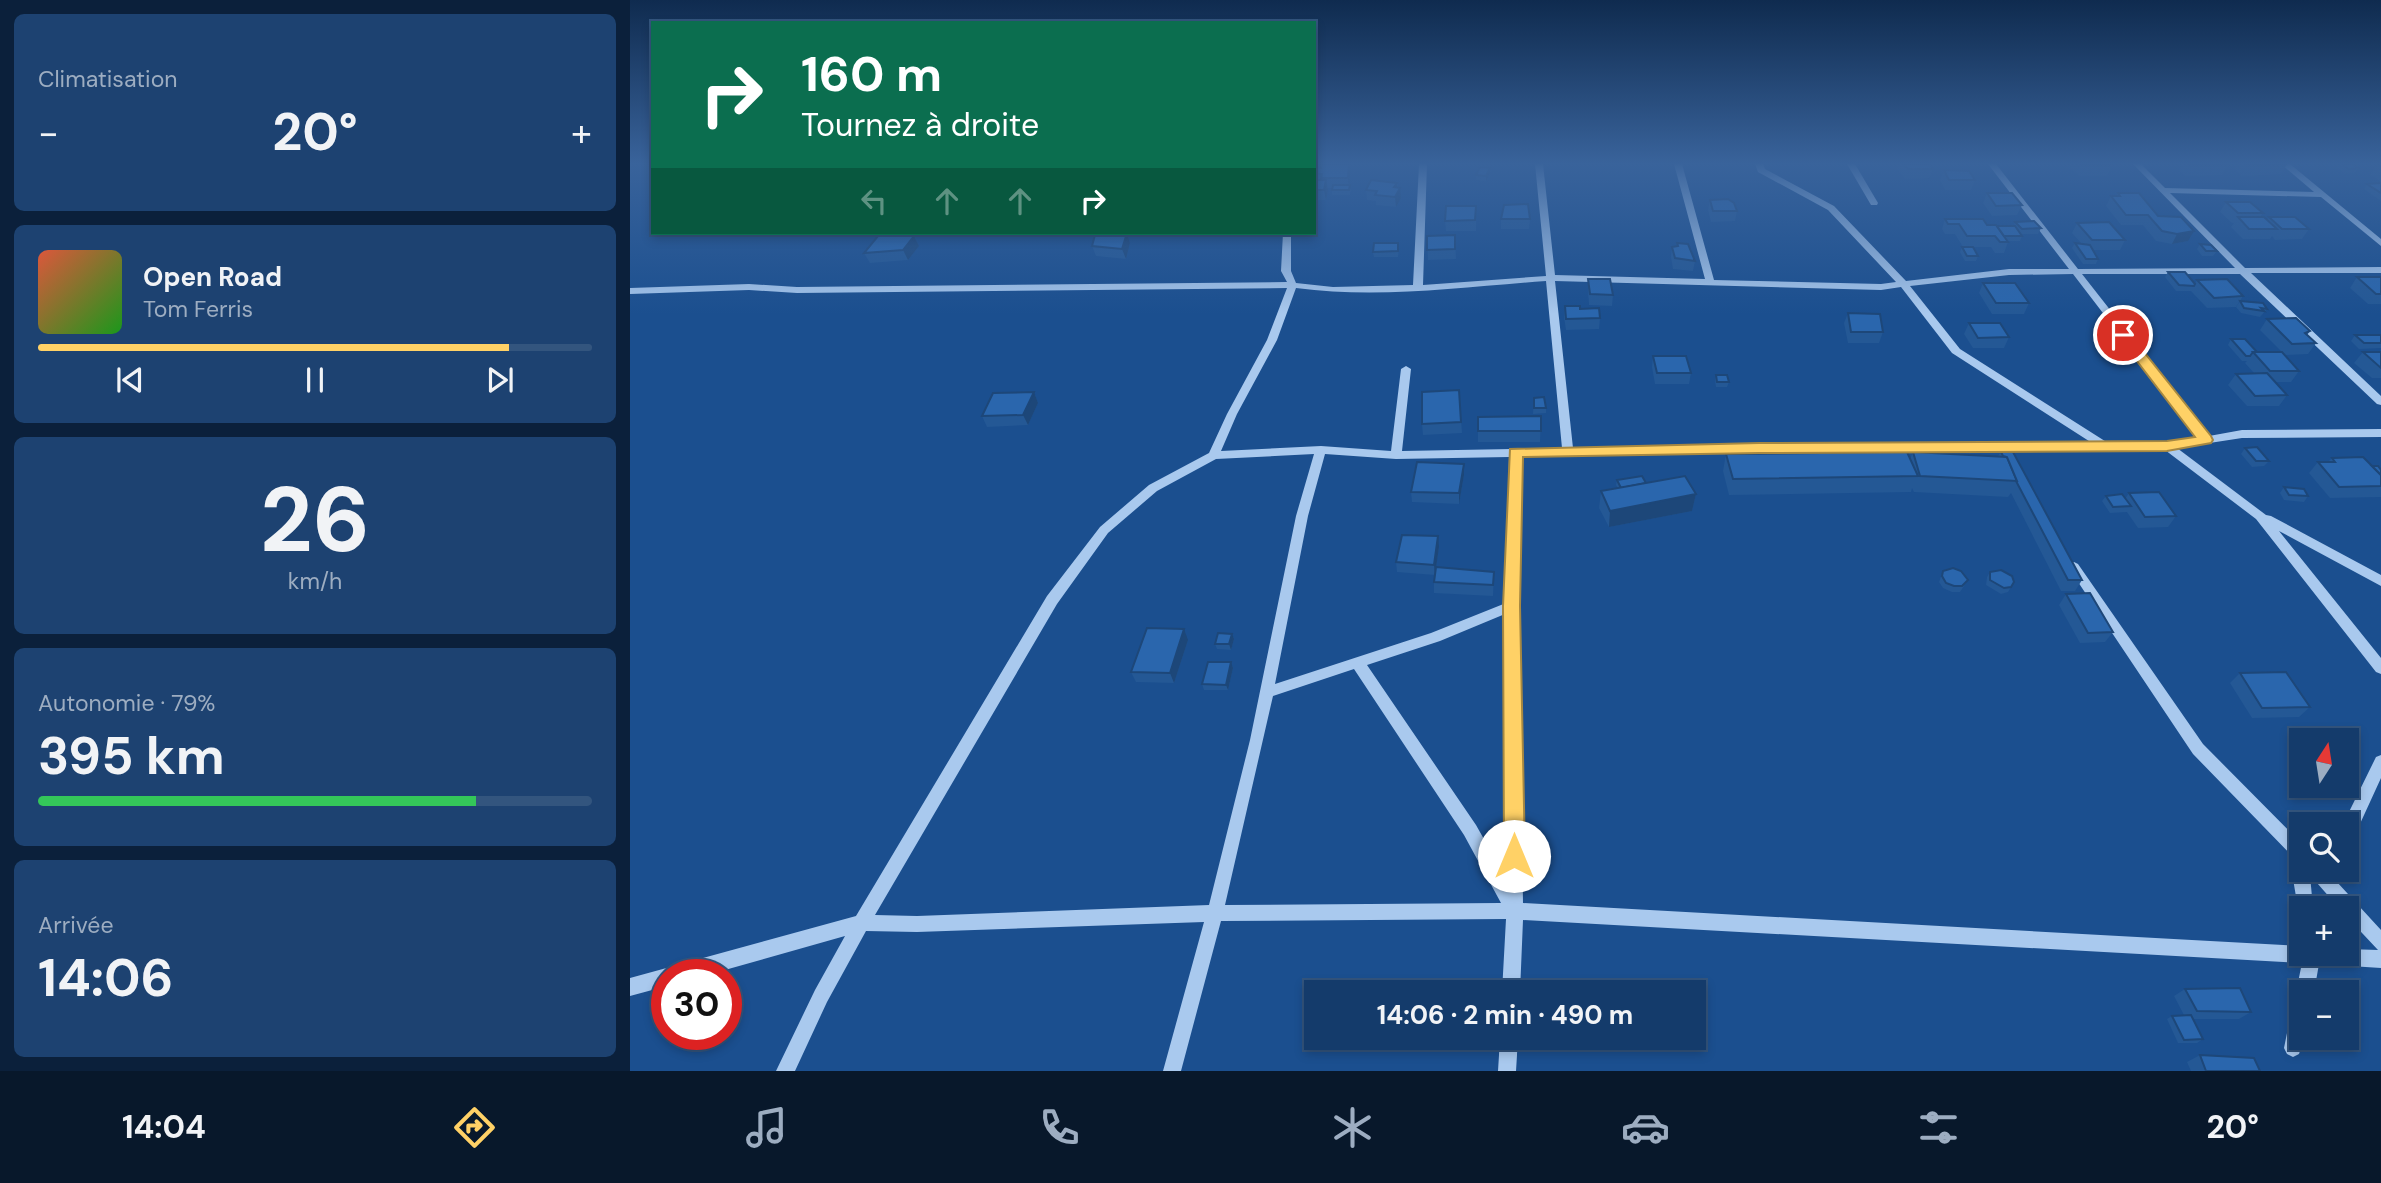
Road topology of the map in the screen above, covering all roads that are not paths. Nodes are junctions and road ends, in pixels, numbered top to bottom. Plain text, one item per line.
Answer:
1 (1421, 214) edge
2 (1544, 214) edge
3 (1692, 214) edge
4 (1837, 214) edge
5 (2030, 214) edge
6 (2187, 214) edge
7 (2346, 214) edge
8 (1287, 235) edge
9 (2381, 243) edge
10 (2381, 270) edge
11 (2074, 272) junction
12 (2245, 273) junction
13 (1551, 278) junction
14 (1710, 282) junction
15 (1903, 284) junction
16 (1293, 285) junction
17 (1418, 288) junction
18 (630, 291) edge
19 (1406, 369) dead end
20 (2381, 402) edge
21 (2381, 433) edge
22 (2206, 440) junction
23 (2167, 446) junction
24 (2106, 447) junction
25 (1321, 450) junction
26 (1568, 452) junction
27 (1515, 453) junction
28 (1214, 455) junction
29 (1396, 455) junction
30 (2260, 516) junction
31 (2065, 552) edge
32 (2381, 581) edge
33 (1512, 606) junction
34 (1357, 662) junction
35 (2381, 668) edge
36 (1268, 692) junction
37 (2381, 762) edge
38 (2357, 812) edge
39 (2289, 842) edge
40 (2327, 882) edge
41 (1515, 911) junction
42 (1215, 913) junction
43 (861, 923) junction
44 (2381, 943) edge
45 (2289, 954) edge
46 (2359, 958) edge
47 (732, 959) edge
48 (2381, 959) edge
49 (1512, 980) edge
50 (651, 981) edge
51 (630, 987) edge
52 (1508, 1050) edge
53 (785, 1071) edge
54 (1172, 1071) edge
55 (1507, 1071) edge

1 - 17 street
2 - 13 street
3 - 14 street
4 - 15 street
5 - 11 street
6 - 12 street
7 - 9 street
8 - 16 street
10 - 12 street
11 - 12 street
11 - 15 street
11 - 22 street
12 - 20 street
13 - 14 street
13 - 17 street
13 - 26 street
14 - 15 street
15 - 24 street
16 - 17 street
16 - 18 street
16 - 28 street
19 - 29 street
21 - 22 street
22 - 23 street
23 - 24 street
23 - 30 street
24 - 26 street
25 - 28 street
25 - 29 street
25 - 36 street
26 - 27 street
27 - 29 street
27 - 33 street
28 - 43 street
30 - 32 street
30 - 35 street
31 - 39 street
33 - 34 street
33 - 41 street
34 - 36 street
34 - 41 street
36 - 42 street
37 - 38 street
40 - 44 street
41 - 42 street
41 - 45 street
41 - 49 street
42 - 43 street
42 - 54 street
43 - 47 street
43 - 53 street
46 - 48 street
50 - 51 street
52 - 55 street

